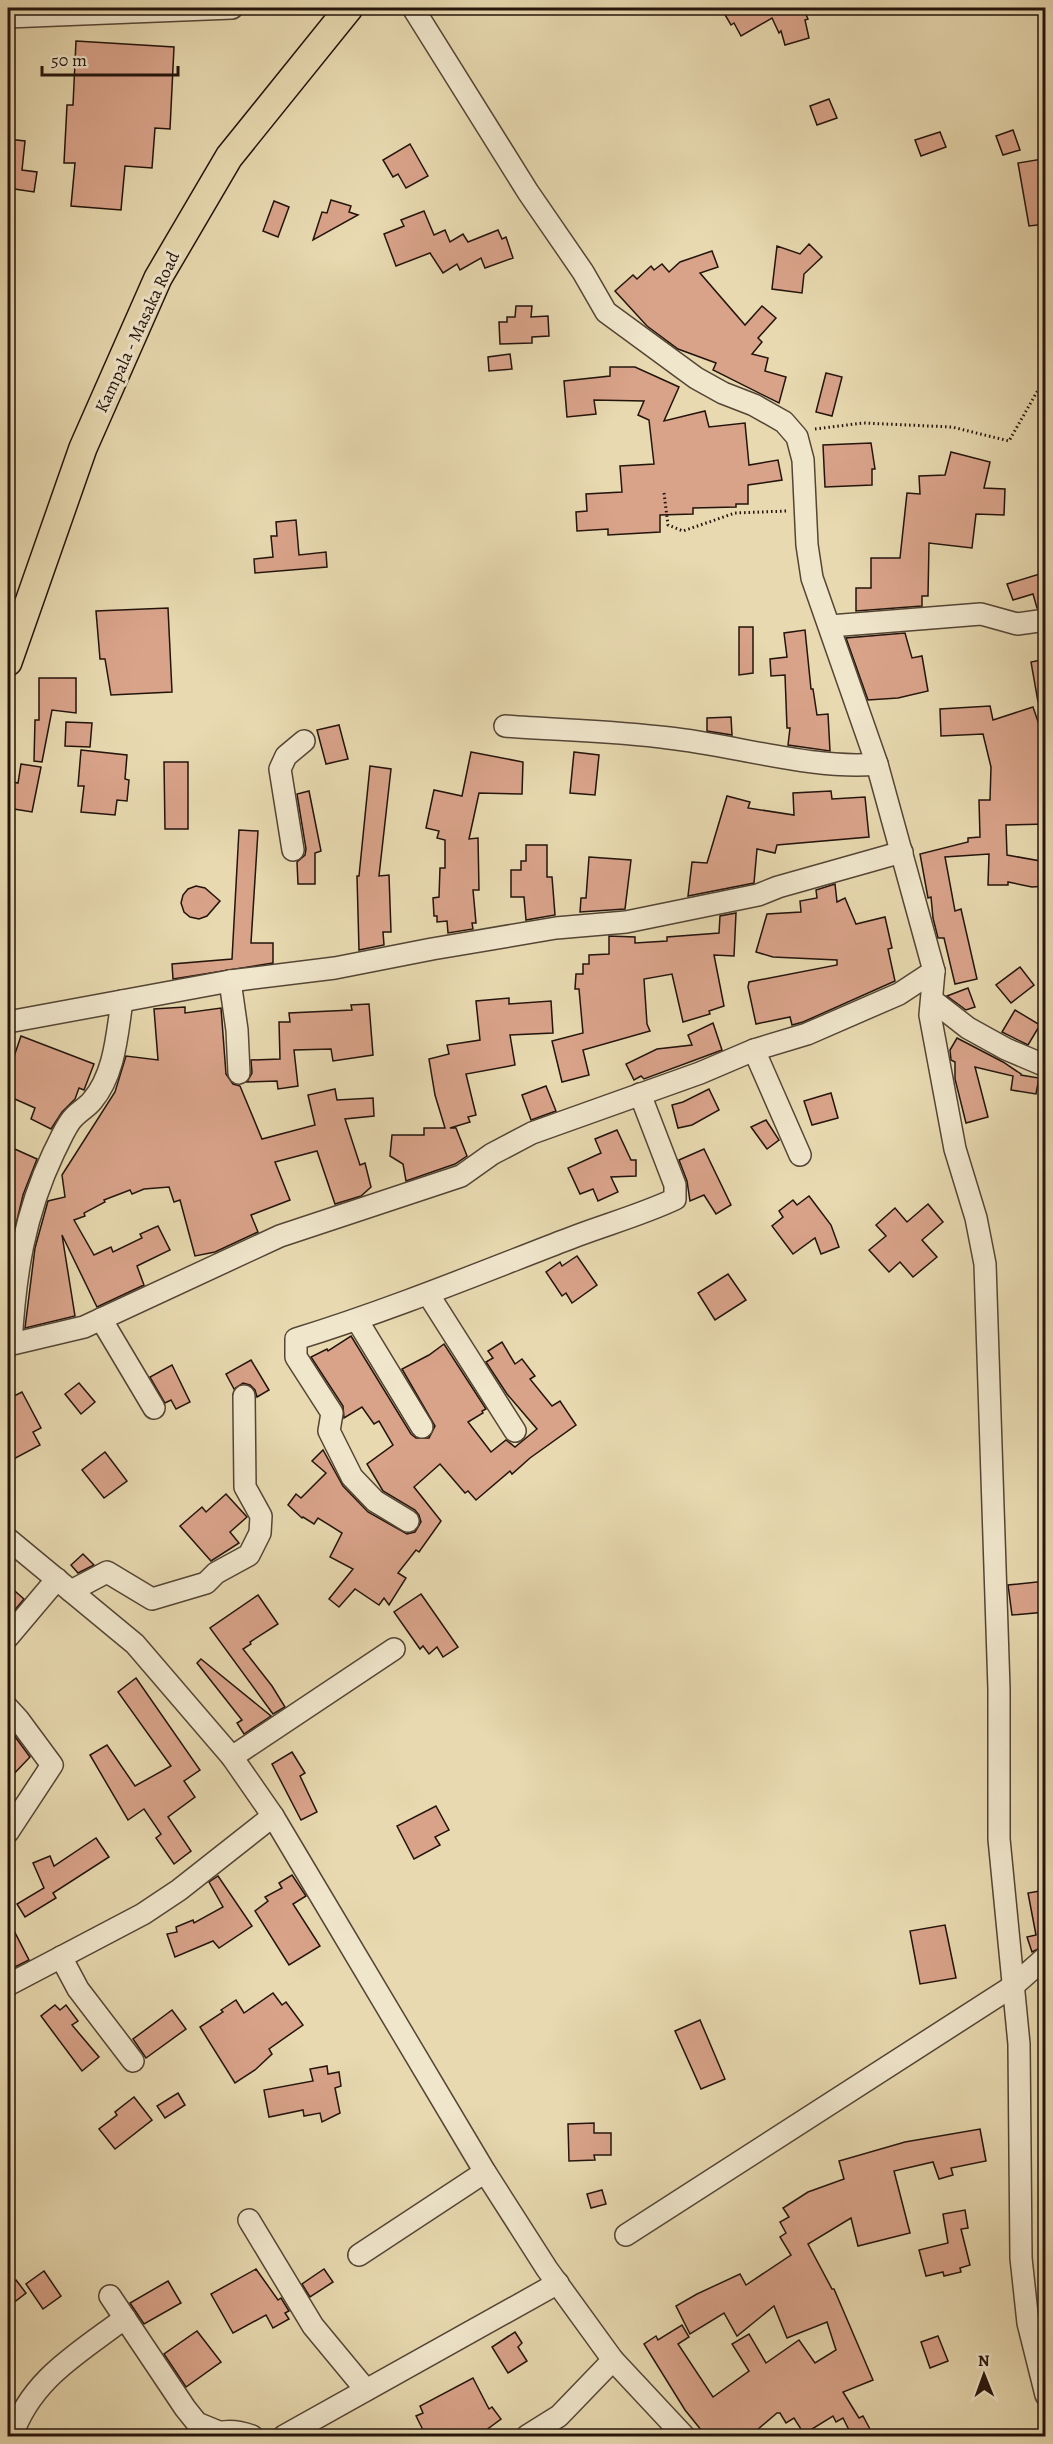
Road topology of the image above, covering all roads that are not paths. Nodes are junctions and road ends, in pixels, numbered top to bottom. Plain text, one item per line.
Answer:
1 (232, 8) edge
2 (349, 8) edge
3 (413, 8) edge
4 (129, 10) edge
5 (8, 17) edge
6 (1046, 620) edge
7 (830, 626) junction
8 (8, 662) edge
9 (505, 726) dead end
10 (304, 741) dead end
11 (877, 764) junction
12 (293, 850) dead end
13 (903, 852) junction
14 (934, 971) junction
15 (230, 981) junction
16 (932, 1000) junction
17 (122, 1001) junction
18 (8, 1022) edge
19 (754, 1050) junction
20 (1046, 1066) edge
21 (239, 1073) dead end
22 (640, 1094) junction
23 (800, 1155) dead end
24 (428, 1294) junction
25 (101, 1319) junction
26 (357, 1320) junction
27 (9, 1344) edge
28 (244, 1396) dead end
29 (154, 1408) dead end
30 (422, 1427) dead end
31 (515, 1431) dead end
32 (408, 1521) dead end
33 (8, 1539) edge
34 (64, 1585) junction
35 (8, 1637) edge
36 (394, 1648) dead end
37 (8, 1708) edge
38 (232, 1757) junction
39 (273, 1816) junction
40 (8, 1832) edge
41 (61, 1957) junction
42 (1046, 1957) edge
43 (8, 1985) edge
44 (1012, 1986) junction
45 (133, 2061) dead end
46 (485, 2172) junction
47 (249, 2220) dead end
48 (626, 2235) dead end
49 (359, 2255) dead end
50 (558, 2283) junction
51 (110, 2296) dead end
52 (125, 2318) junction
53 (613, 2360) junction
54 (366, 2390) junction
55 (1046, 2395) edge
56 (215, 2434) edge
57 (12, 2436) edge
58 (252, 2436) edge
59 (284, 2436) edge
60 (527, 2436) edge
61 (684, 2436) edge

1 - 4 street
2 - 8 main road, Kampala - Masaka Road
3 - 7 street
4 - 5 street
6 - 7 street
7 - 11 street
9 - 11 street
10 - 12 street
11 - 13 street
13 - 14 street
13 - 15 street
14 - 16 street
14 - 19 street
15 - 17 street
15 - 21 street
16 - 20 street
16 - 44 street
17 - 18 street
17 - 27 street
19 - 22 street
19 - 23 street
22 - 24 street
22 - 25 street
24 - 26 street
24 - 31 street
25 - 27 street
25 - 29 street
26 - 30 street
26 - 32 street
28 - 34 street
33 - 34 street
34 - 35 street
34 - 38 street
36 - 38 street
37 - 40 street
38 - 39 street
39 - 41 street
39 - 46 street
41 - 43 street
41 - 45 street
42 - 44 street
44 - 48 street
44 - 55 street
46 - 49 street
46 - 50 street
47 - 54 street
50 - 53 street
50 - 54 street
51 - 52 street
52 - 56 street
52 - 57 street
53 - 60 street
53 - 61 street
54 - 59 street
56 - 58 street

